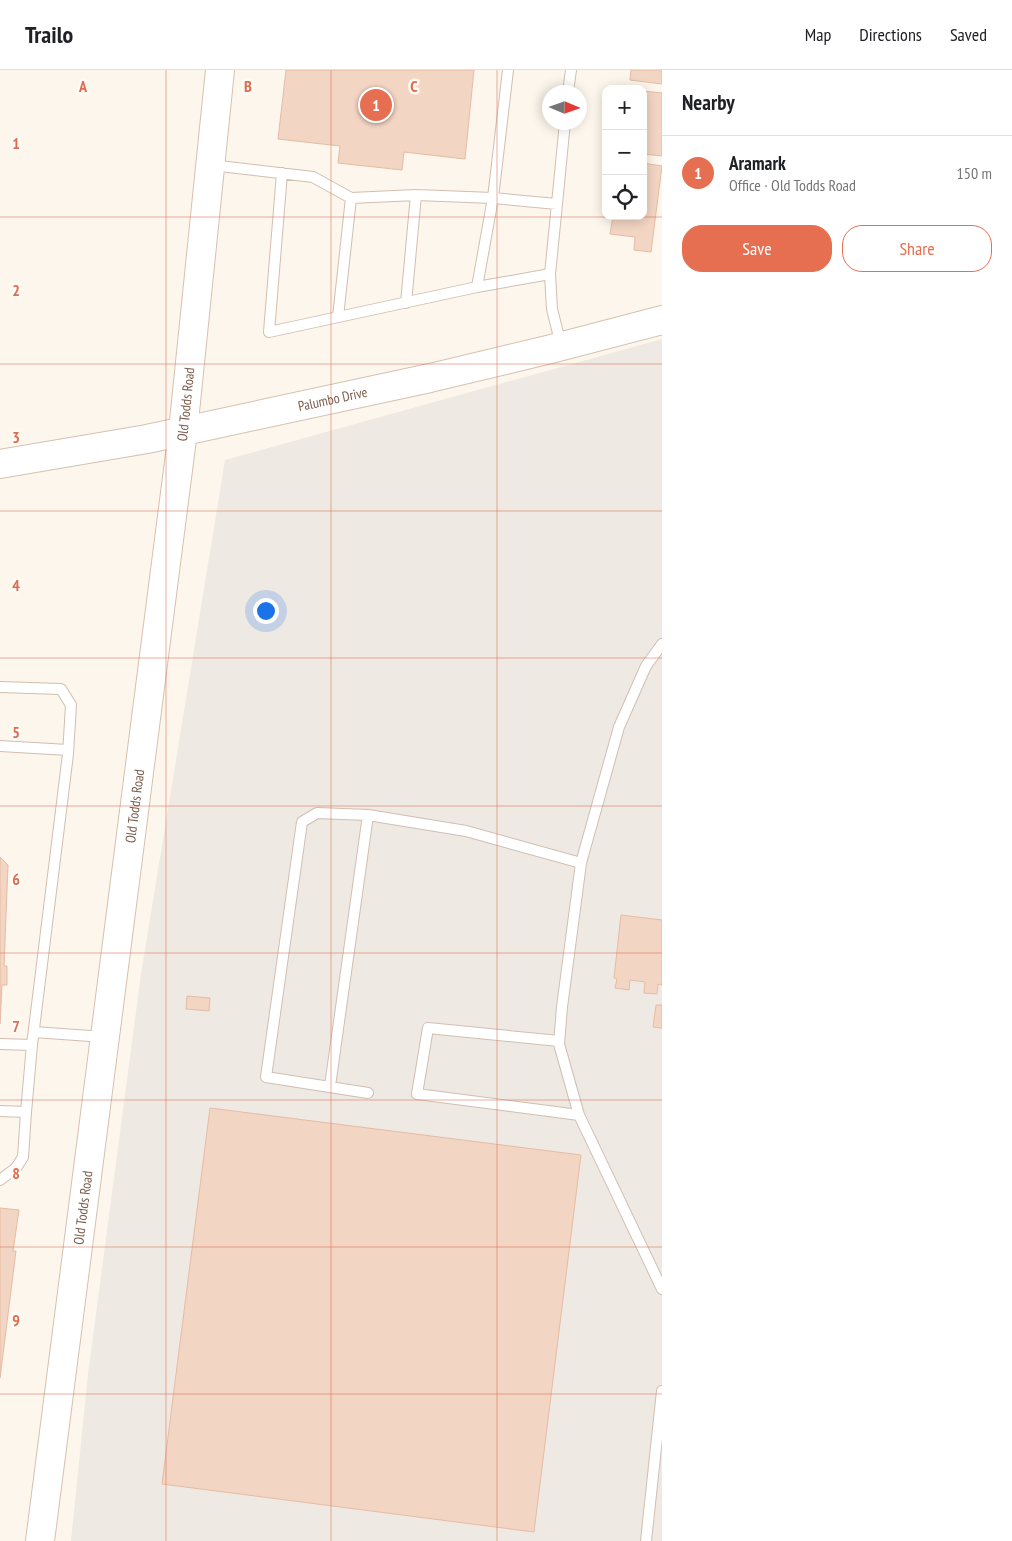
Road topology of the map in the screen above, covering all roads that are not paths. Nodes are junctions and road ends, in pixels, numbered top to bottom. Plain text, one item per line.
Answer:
1 (220, 70) edge
2 (508, 70) edge
3 (571, 70) edge
4 (569, 85) edge
5 (564, 130) edge
6 (210, 165) junction
7 (282, 174) junction
8 (416, 195) junction
9 (351, 198) junction
10 (493, 198) junction
11 (557, 204) junction
12 (550, 274) junction
13 (477, 286) junction
14 (406, 303) junction
15 (338, 317) junction
16 (662, 320) edge
17 (562, 347) junction
18 (182, 431) junction
19 (0, 464) edge
20 (662, 644) edge
21 (0, 686) edge
22 (0, 746) edge
23 (68, 750) junction
24 (368, 815) junction
25 (581, 864) junction
26 (34, 1032) junction
27 (105, 1037) junction
28 (560, 1041) junction
29 (0, 1044) edge
30 (32, 1045) junction
31 (330, 1086) junction
32 (368, 1092) dead end
33 (0, 1111) edge
34 (26, 1112) junction
35 (579, 1115) junction
36 (0, 1180) edge
37 (662, 1289) edge
38 (662, 1391) edge
39 (40, 1541) edge
40 (646, 1541) edge

1 - 6 main road, Old Todds Road
2 - 10 lane
3 - 4 lane
5 - 11 lane
6 - 7 lane
6 - 18 main road, Old Todds Road
7 - 9 lane
7 - 15 lane
8 - 9 lane
8 - 10 lane
8 - 14 lane
9 - 15 lane
10 - 11 lane
10 - 13 lane
11 - 12 lane
12 - 13 lane
12 - 17 lane
13 - 14 lane
14 - 15 lane
16 - 17 main road, Palumbo Drive
17 - 18 main road, Palumbo Drive
18 - 19 main road, Palumbo Drive
18 - 27 main road, Old Todds Road
20 - 25 lane
21 - 23 lane
22 - 23 lane
23 - 26 lane
24 - 25 lane
24 - 31 lane
24 - 31 lane
25 - 28 lane
26 - 27 lane
26 - 30 lane
27 - 39 main road, Old Todds Road
28 - 35 lane
28 - 35 lane
29 - 30 lane
30 - 34 lane
31 - 32 lane
33 - 34 lane
34 - 36 lane
35 - 37 lane
38 - 40 lane

